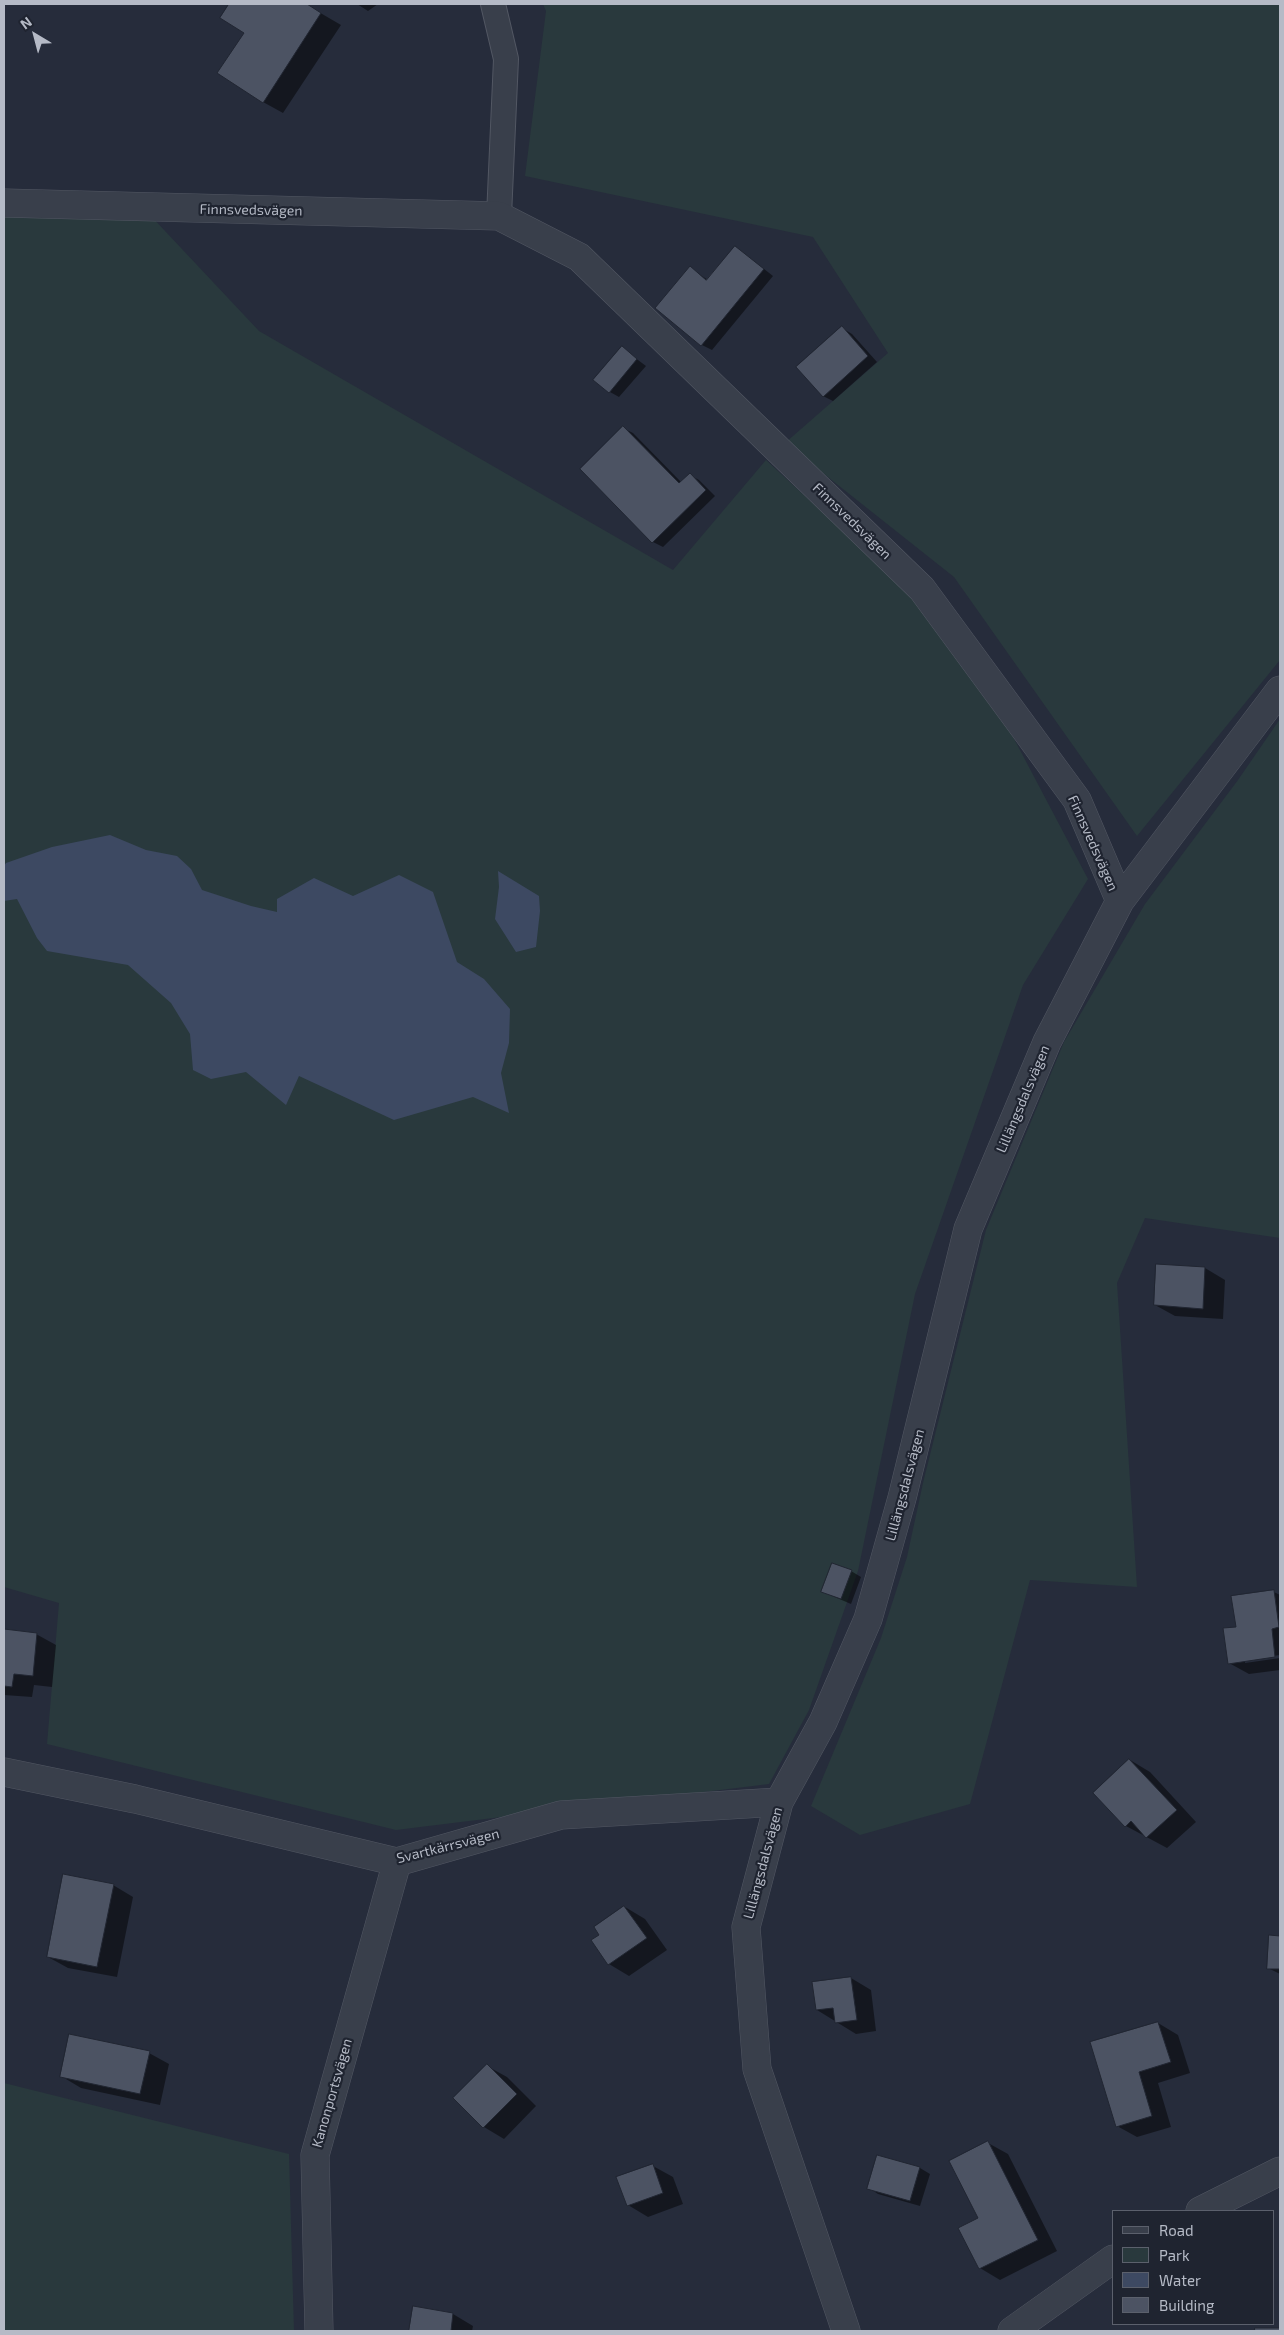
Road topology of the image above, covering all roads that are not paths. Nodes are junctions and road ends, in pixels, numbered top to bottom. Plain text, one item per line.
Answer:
1 (493, 4) edge
2 (4, 203) edge
3 (499, 216) junction
4 (1280, 690) edge
5 (1120, 901) junction
6 (4, 1772) edge
7 (780, 1802) junction
8 (397, 1862) junction
9 (1280, 2171) edge
10 (1202, 2210) edge
11 (1112, 2260) edge
12 (319, 2331) edge
13 (846, 2331) edge
14 (1012, 2331) edge

1 - 3 lane
2 - 3 street, Finnsvedsvägen
3 - 5 street, Finnsvedsvägen
4 - 5 street, Lillängsdalsvägen
5 - 7 street, Lillängsdalsvägen
6 - 8 street, Svartkärrsvägen
7 - 8 street, Svartkärrsvägen
7 - 13 street, Lillängsdalsvägen
8 - 12 street, Kanonportsvägen
9 - 10 street
11 - 14 street

